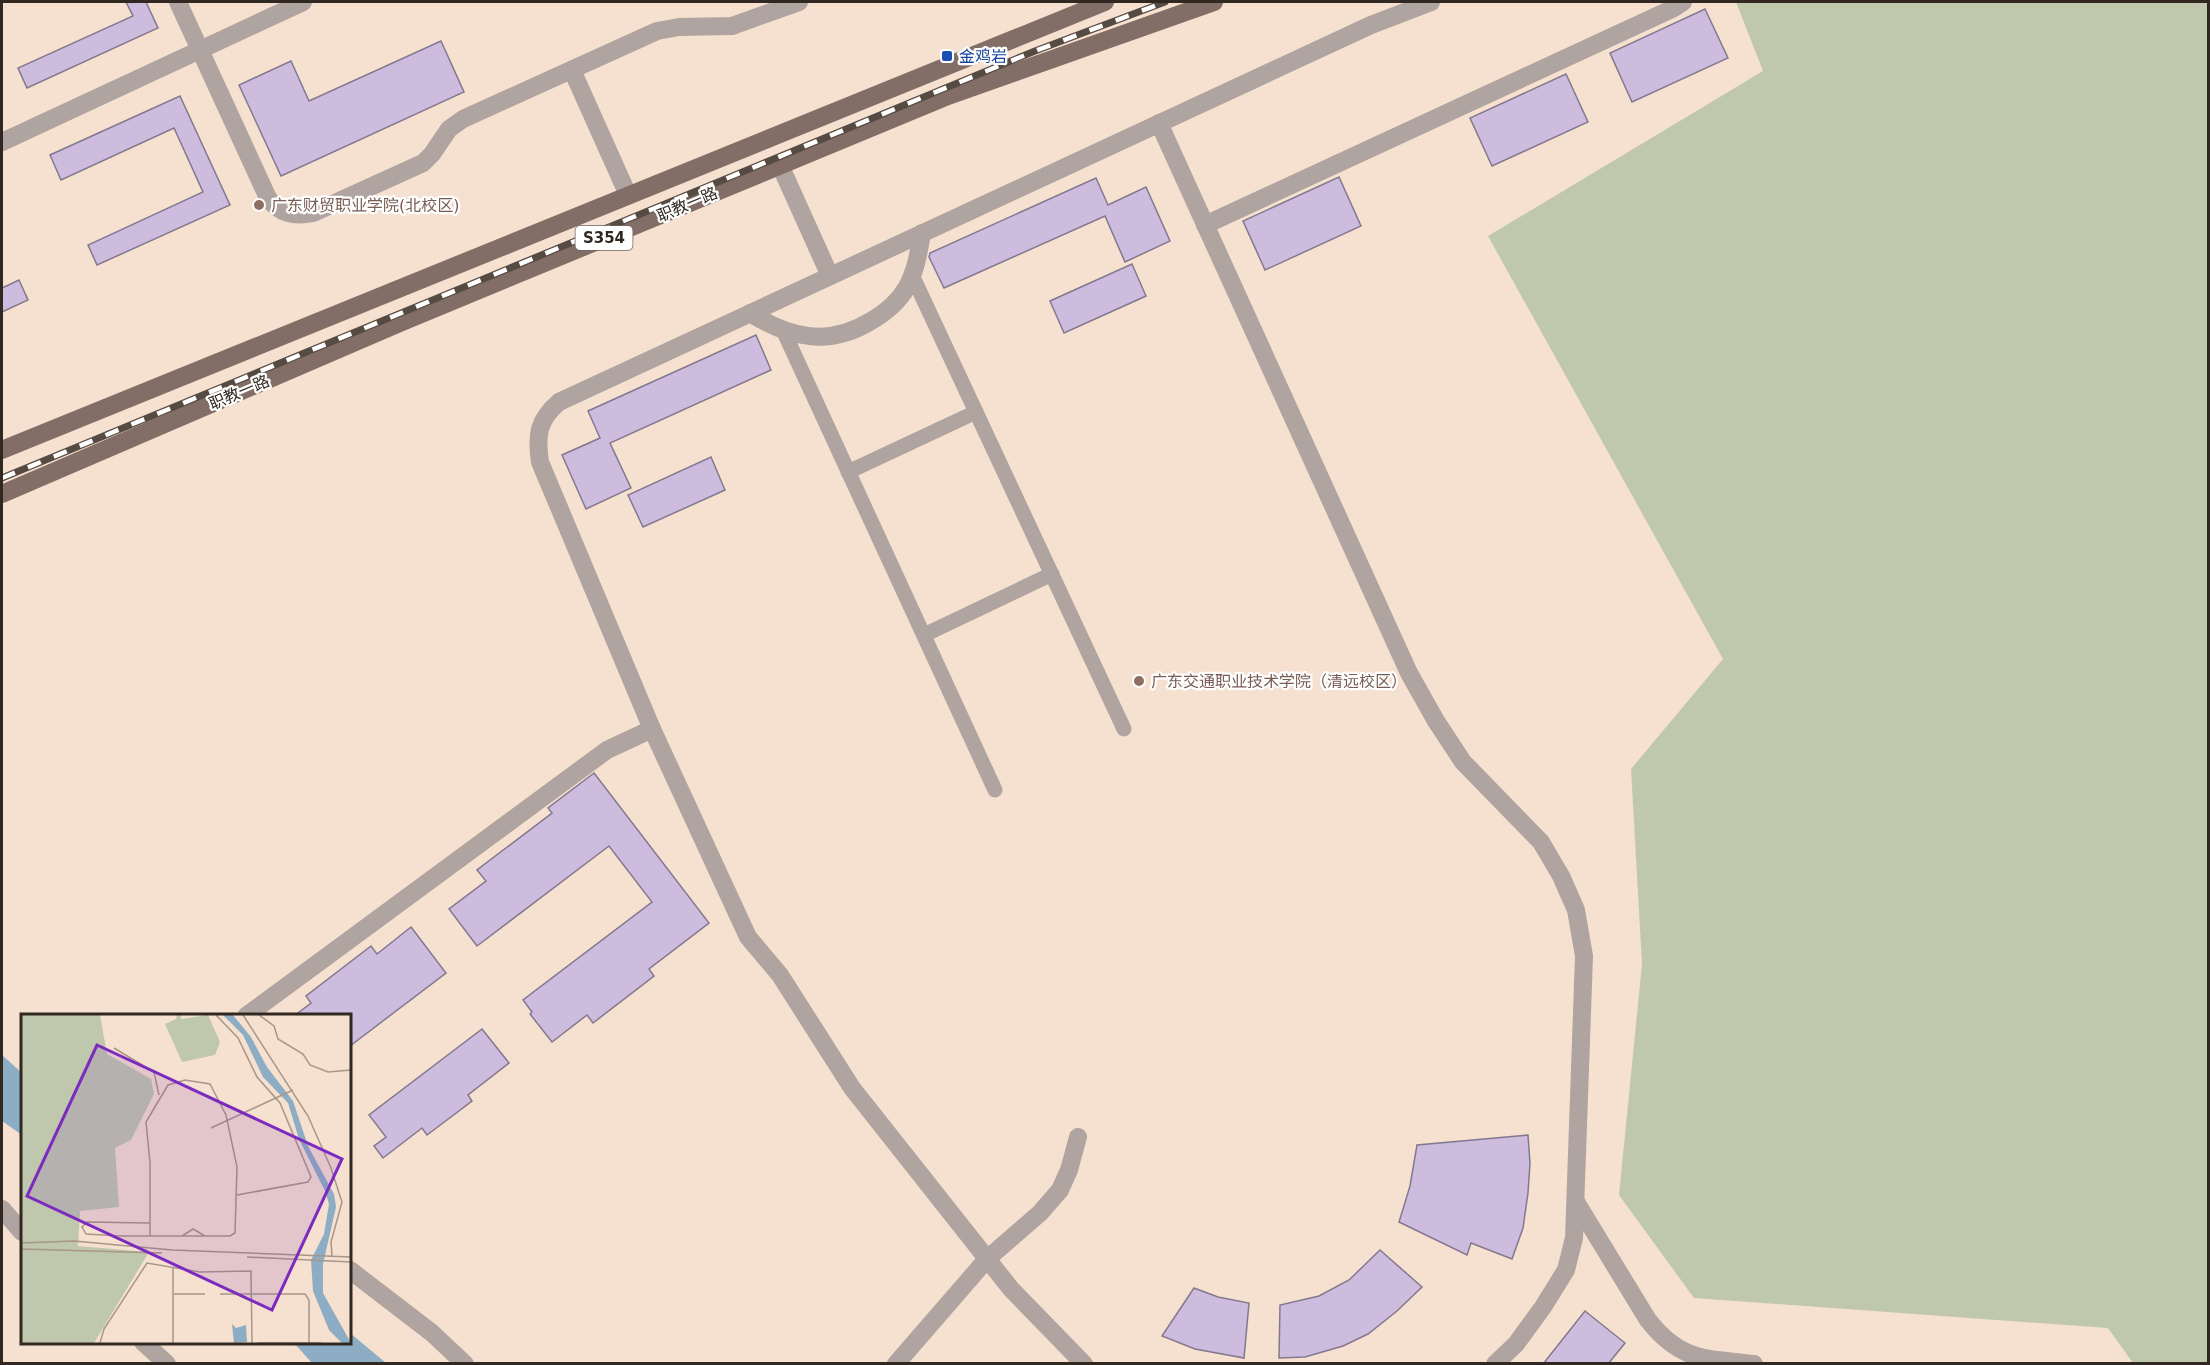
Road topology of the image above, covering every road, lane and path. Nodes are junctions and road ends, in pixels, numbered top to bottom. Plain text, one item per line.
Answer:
1 (178, 2) edge
2 (303, 2) edge
3 (799, 2) edge
4 (1105, 2) edge
5 (1214, 2) edge
6 (1431, 2) edge
7 (1683, 2) edge
8 (200, 50) junction
9 (572, 70) junction
10 (1159, 123) junction
11 (2, 142) edge
12 (780, 165) junction
13 (628, 195) junction
14 (1205, 225) junction
15 (922, 233) junction
16 (912, 275) junction
17 (830, 276) junction
18 (750, 313) junction
19 (783, 330) junction
20 (976, 412) junction
21 (2, 450) edge
22 (848, 472) junction
23 (2, 494) edge
24 (1052, 574) junction
25 (924, 635) junction
26 (652, 729) junction
27 (1124, 729) dead end
28 (995, 790) dead end
29 (249, 1014) edge
30 (1078, 1137) dead end
31 (1576, 1202) junction
32 (2, 1209) edge
33 (21, 1231) edge
34 (987, 1259) junction
35 (351, 1271) edge
36 (145, 1344) edge
37 (167, 1364) edge
38 (465, 1364) edge
39 (896, 1364) edge
40 (1084, 1364) edge
41 (1495, 1364) edge
42 (1754, 1364) edge

1 - 8 street
2 - 8 street
3 - 9 street
4 - 13 main road, 职教一路 / S354
5 - 12 main road, 职教一路 / S354
6 - 10 street
7 - 14 street
8 - 9 street
8 - 11 street
9 - 13 street
10 - 14 street
10 - 15 street
12 - 17 street
12 - 23 main road, 职教一路 / S354
13 - 21 main road, 职教一路 / S354
14 - 31 street
15 - 16 street
15 - 17 street
16 - 19 street
16 - 20 street
17 - 18 street
18 - 19 street
18 - 26 street
19 - 22 street
20 - 22 street
20 - 24 street
22 - 25 street
24 - 25 street
24 - 27 street
25 - 28 street
26 - 29 street
26 - 34 street
30 - 34 street
31 - 41 street
31 - 42 street
32 - 33 street
34 - 39 street
34 - 40 street
35 - 38 street
36 - 37 street

